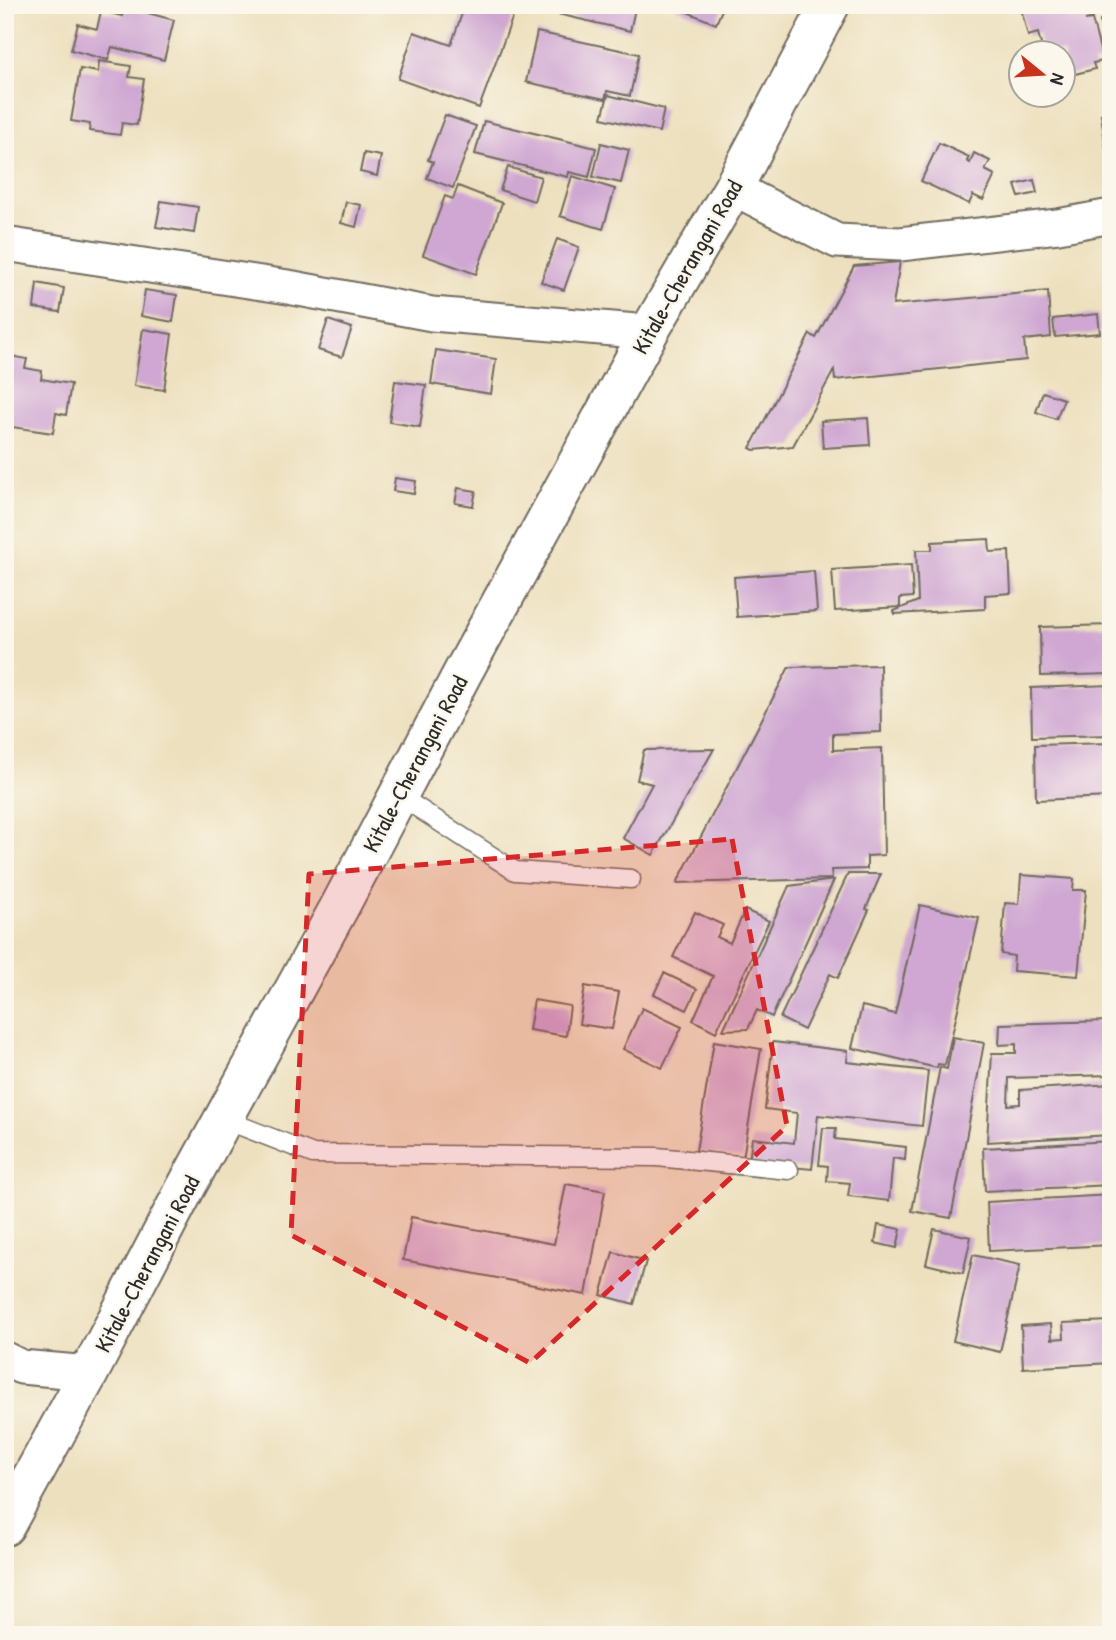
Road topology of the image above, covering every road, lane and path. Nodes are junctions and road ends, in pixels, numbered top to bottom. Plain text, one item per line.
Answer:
1 (830, 5) edge
2 (733, 188) junction
3 (1111, 216) edge
4 (5, 244) edge
5 (649, 332) junction
6 (398, 795) junction
7 (631, 879) dead end
8 (223, 1119) junction
9 (789, 1170) dead end
10 (5, 1359) edge
11 (89, 1373) junction
12 (5, 1526) edge

1 - 2 main road, Kitale-Cherangani Road
2 - 3 street
2 - 5 main road, Kitale-Cherangani Road
4 - 5 street
5 - 6 main road, Kitale-Cherangani Road
6 - 7 lane
6 - 8 main road, Kitale-Cherangani Road
8 - 9 lane
8 - 11 main road, Kitale-Cherangani Road
10 - 11 street
11 - 12 main road, Kitale-Cherangani Road

